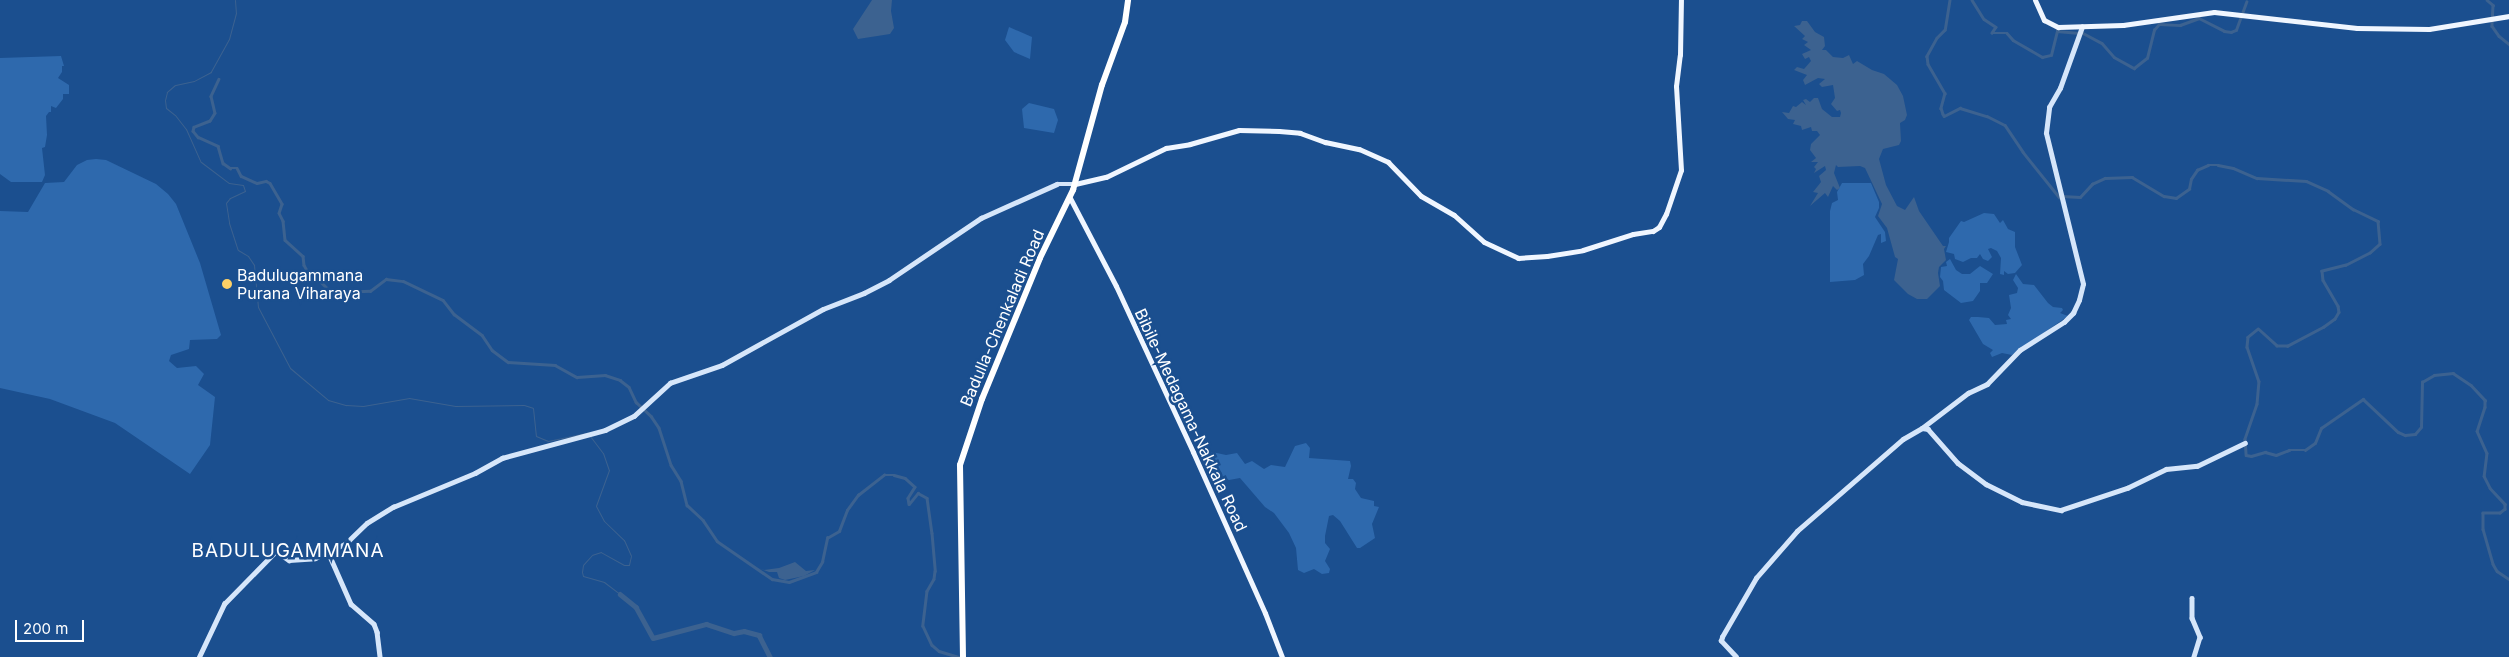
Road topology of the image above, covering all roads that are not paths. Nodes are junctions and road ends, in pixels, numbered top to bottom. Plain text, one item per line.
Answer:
1 (1128, 0) edge
2 (1681, 0) edge
3 (2035, 0) edge
4 (2509, 16) edge
5 (2082, 27) junction
6 (1075, 184) junction
7 (1070, 198) junction
8 (1922, 428) junction
9 (2245, 444) dead end
10 (328, 552) junction
11 (2192, 598) dead end
12 (199, 657) edge
13 (380, 657) edge
14 (963, 657) edge
15 (1282, 657) edge
16 (1736, 657) edge
17 (2194, 657) edge

1 - 6 highway, Badulla-Chenkaladi Road
2 - 6 main road
3 - 5 main road
4 - 5 main road
5 - 8 main road
6 - 7 highway, Badulla-Chenkaladi Road
6 - 10 main road
7 - 14 highway, Badulla-Chenkaladi Road
7 - 15 main road, Bibile-Medagama-Nakkala Road
8 - 9 main road
8 - 16 main road
10 - 12 main road
10 - 13 main road
11 - 17 main road

